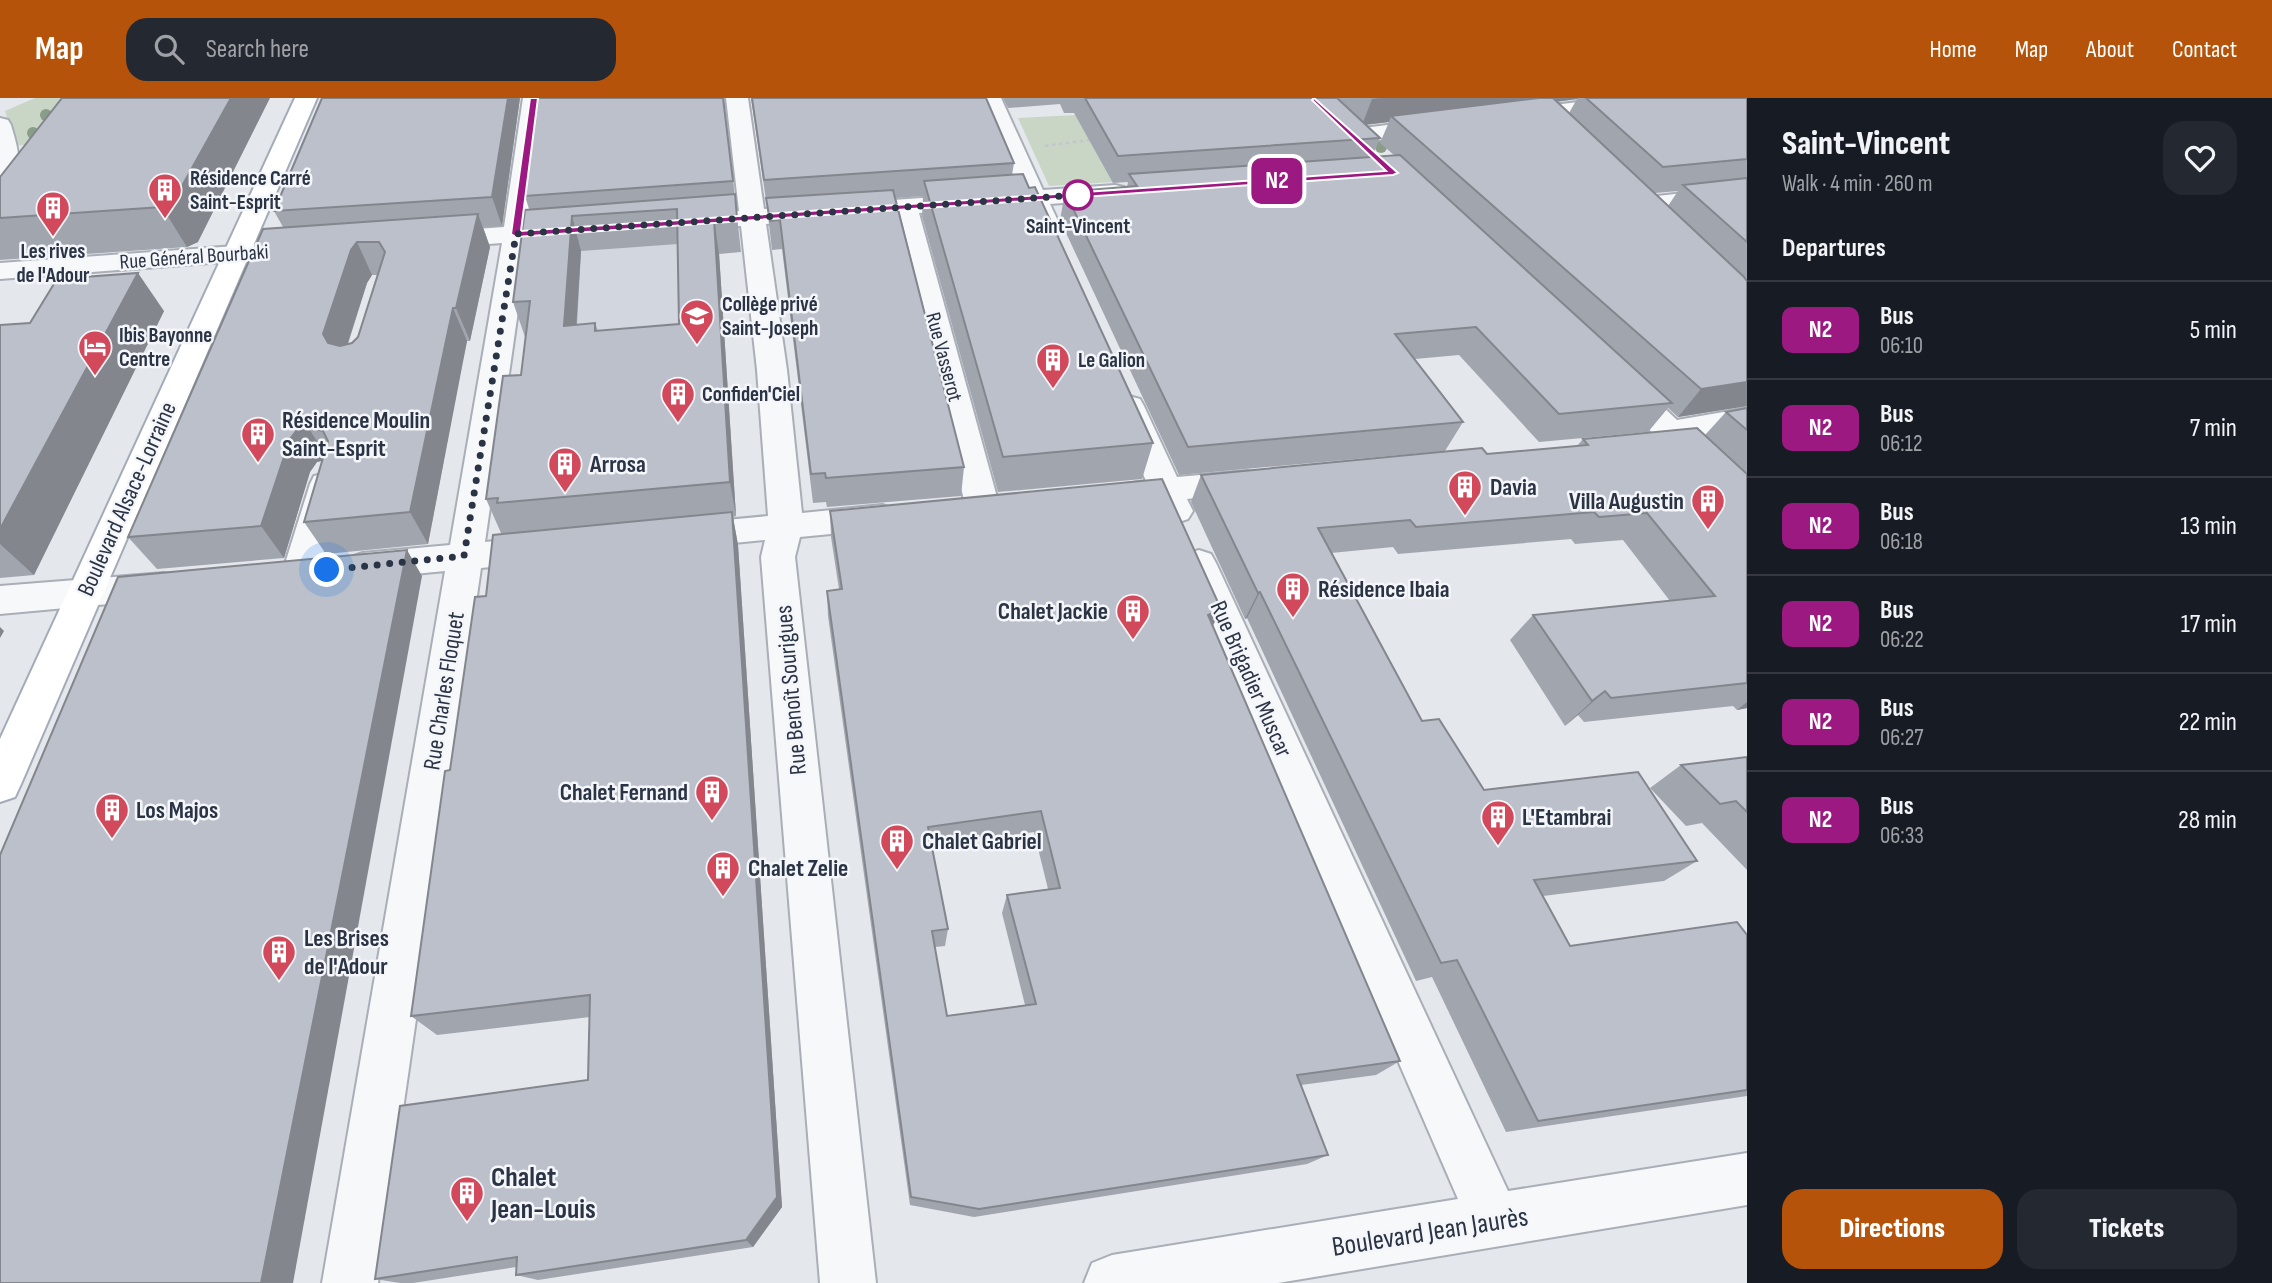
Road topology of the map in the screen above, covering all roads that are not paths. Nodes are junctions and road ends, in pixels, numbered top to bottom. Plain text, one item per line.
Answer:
1 (306, 98) edge
2 (534, 98) edge
3 (737, 98) edge
4 (990, 98) edge
5 (1662, 98) edge
6 (1543, 113) junction
7 (1335, 117) edge
8 (1488, 120) edge
9 (1460, 123) edge
10 (0, 125) edge
11 (1562, 131) edge
12 (1355, 136) junction
13 (1374, 154) edge
14 (0, 183) edge
15 (1619, 187) edge
16 (1143, 190) edge
17 (1747, 193) edge
18 (1035, 198) junction
19 (1639, 205) junction
20 (905, 207) junction
21 (754, 218) junction
22 (1657, 223) edge
23 (660, 224) edge
24 (604, 228) edge
25 (516, 234) junction
26 (406, 242) edge
27 (330, 247) edge
28 (1058, 249) edge
29 (235, 254) junction
30 (0, 271) edge
31 (1601, 367) edge
32 (1115, 376) edge
33 (1747, 418) edge
34 (1676, 437) junction
35 (1639, 447) edge
36 (329, 473) edge
37 (1282, 479) edge
38 (1166, 490) junction
39 (1086, 498) edge
40 (1747, 503) edge
41 (982, 508) edge
42 (914, 514) edge
43 (786, 526) junction
44 (654, 538) edge
45 (573, 546) edge
46 (464, 556) junction
47 (193, 583) edge
48 (86, 593) junction
49 (0, 600) edge
50 (0, 784) edge
51 (1747, 1179) edge
52 (1495, 1222) junction
53 (350, 1283) edge
54 (848, 1283) edge
55 (1112, 1283) edge

1 - 29 main road, Boulevard Alsace-Lorraine
2 - 25 street, Rue Charles Floquet
3 - 21 street, Rue Benoît Sourigues
4 - 18 street
5 - 6 street
6 - 8 street
6 - 11 street
7 - 12 street
9 - 12 street
10 - 14 street
12 - 13 street
15 - 19 street
16 - 18 street
17 - 19 street
18 - 20 street
18 - 28 street
19 - 22 street
20 - 21 street
20 - 41 street, Rue Vasserot
21 - 23 street
21 - 43 street, Rue Benoît Sourigues
24 - 25 street
25 - 26 street
25 - 46 street, Rue Charles Floquet
27 - 29 street, Rue Général Bourbaki
29 - 30 street, Rue Général Bourbaki
29 - 48 main road, Boulevard Alsace-Lorraine
31 - 34 street
32 - 38 street, Rue Brigadier Muscar
33 - 34 street
34 - 35 street
34 - 40 street
36 - 46 street
37 - 38 street
38 - 39 street
38 - 52 street, Rue Brigadier Muscar
42 - 43 street
43 - 44 street
43 - 54 street, Rue Benoît Sourigues
45 - 46 street
46 - 53 street, Rue Charles Floquet
47 - 48 street
48 - 49 street
48 - 50 main road, Boulevard Alsace-Lorraine
51 - 52 street, Boulevard Jean Jaurès
52 - 55 street, Boulevard Jean Jaurès

